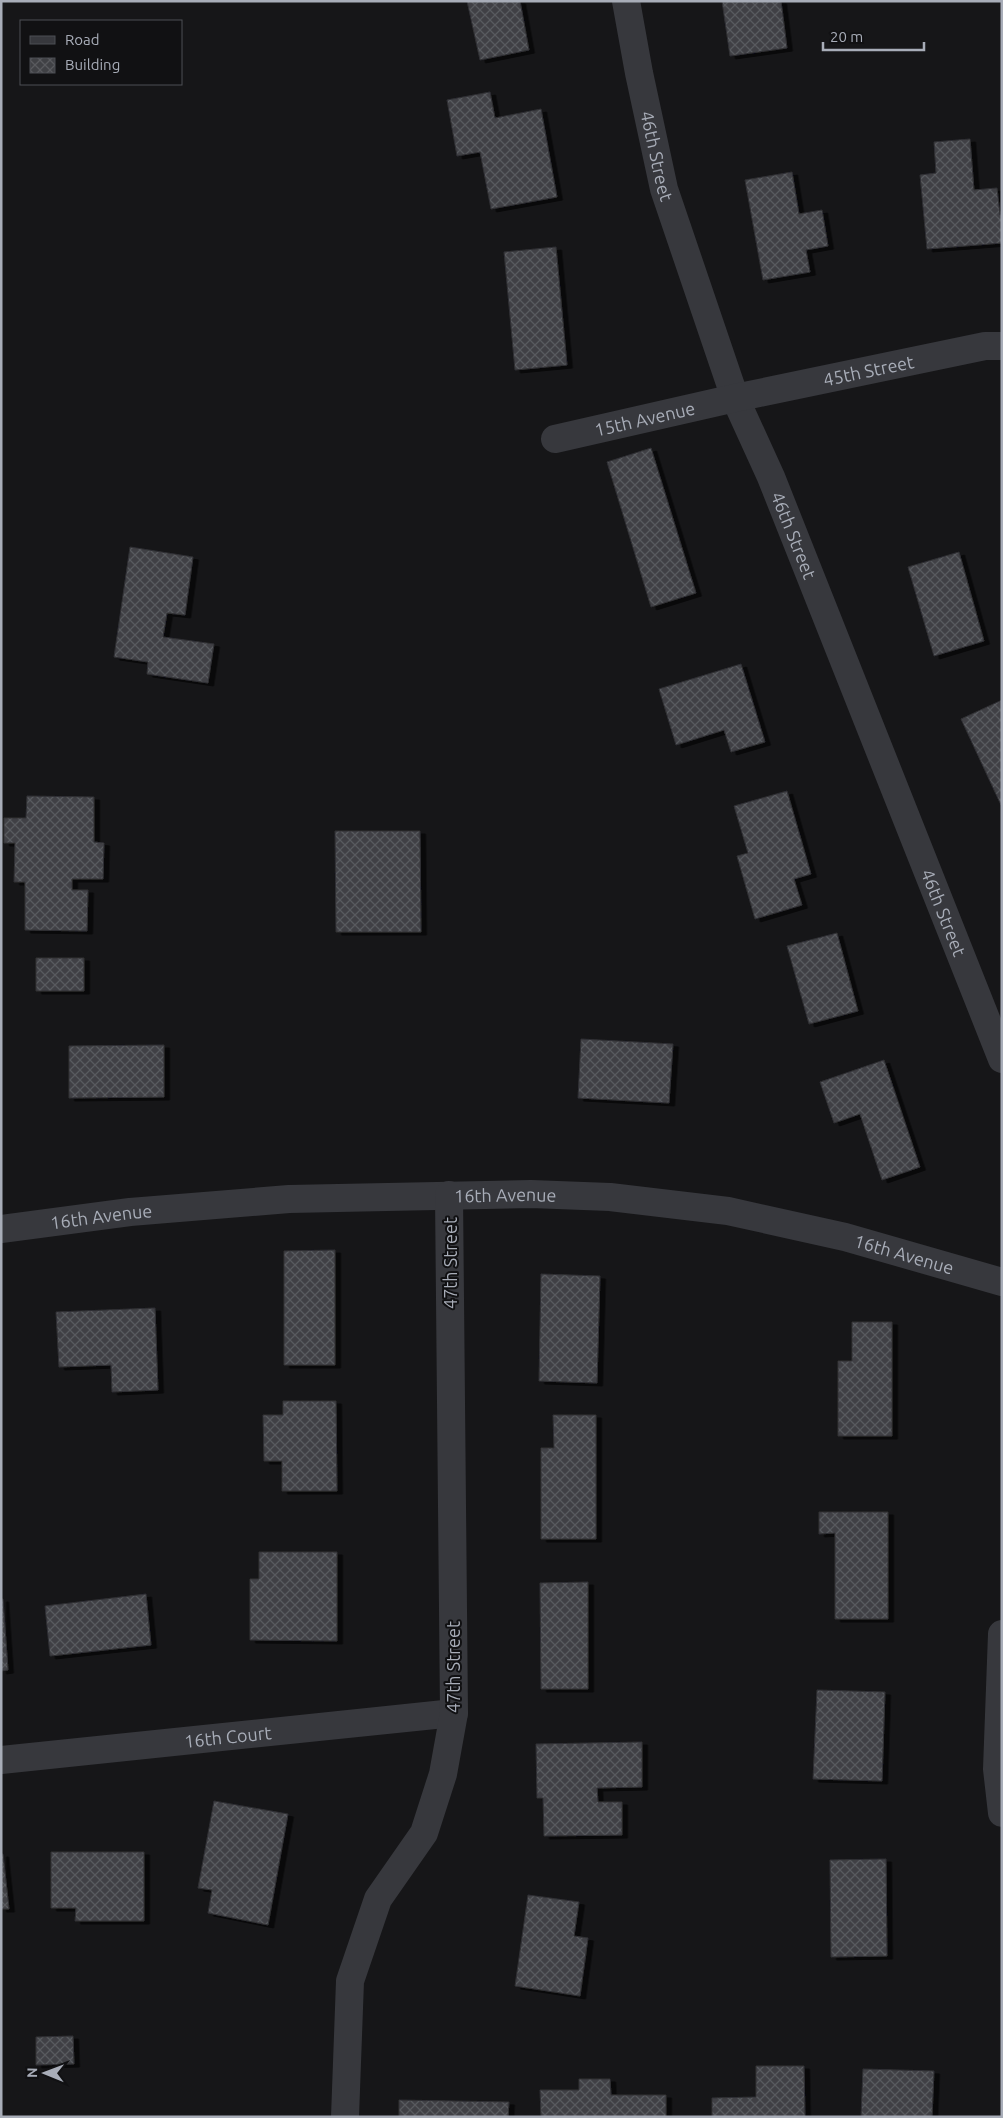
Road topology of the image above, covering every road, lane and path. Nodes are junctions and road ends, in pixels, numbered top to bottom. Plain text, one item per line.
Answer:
1 (626, 1) edge
2 (1002, 346) edge
3 (735, 398) junction
4 (555, 439) dead end
5 (1002, 1059) edge
6 (449, 1195) junction
7 (1, 1228) edge
8 (1002, 1282) edge
9 (1002, 1634) edge
10 (454, 1712) junction
11 (1, 1760) edge
12 (1002, 1813) edge
13 (345, 2117) edge

1 - 3 street, 46th Street
2 - 3 street, 45th Street
3 - 4 street, 15th Avenue
3 - 5 street, 46th Street
6 - 7 street, 16th Avenue
6 - 8 street, 16th Avenue
6 - 10 street, 47th Street
9 - 12 street
10 - 11 street, 16th Court
10 - 13 street, 47th Street

